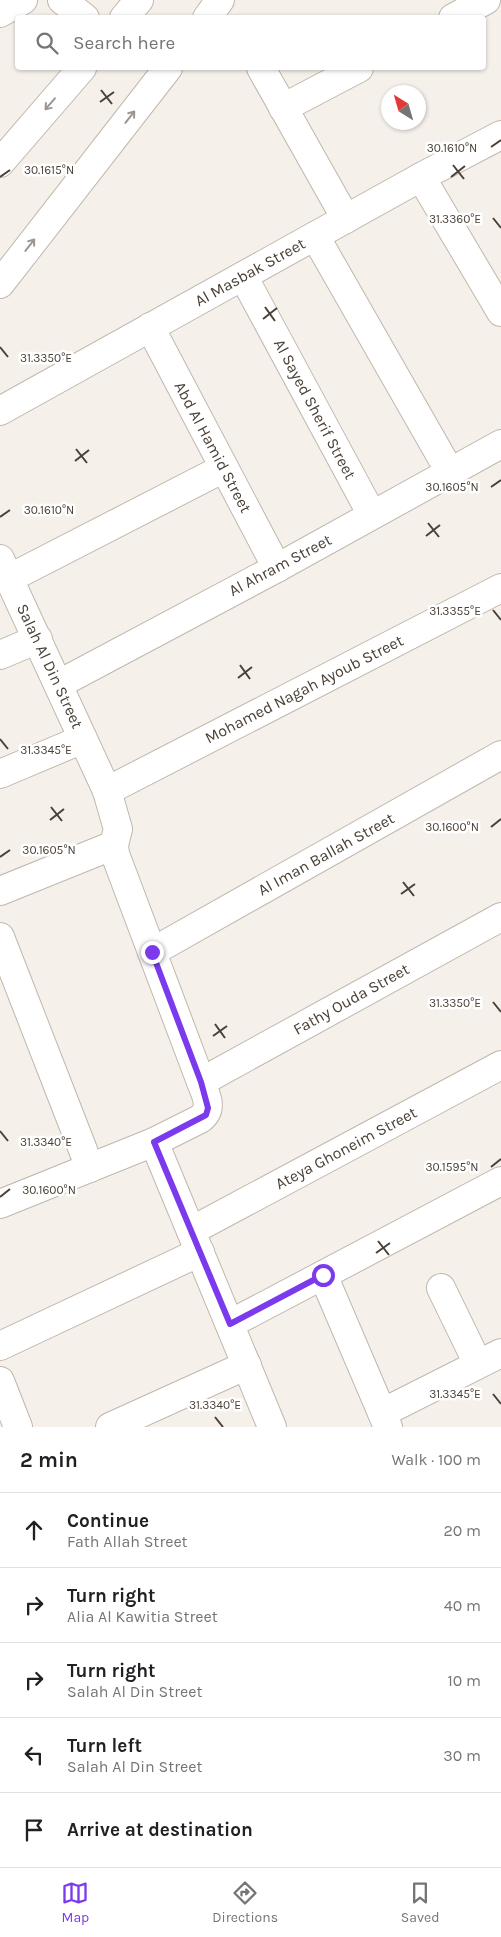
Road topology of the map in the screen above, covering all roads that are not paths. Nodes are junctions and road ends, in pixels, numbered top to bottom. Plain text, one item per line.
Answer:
1 (23, 0) edge
2 (62, 0) edge
3 (139, 0) edge
4 (222, 0) edge
5 (486, 0) edge
6 (0, 13) edge
7 (81, 15) edge
8 (126, 15) edge
9 (210, 15) edge
10 (231, 15) edge
11 (458, 15) edge
12 (80, 70) edge
13 (166, 70) edge
14 (261, 70) edge
15 (355, 70) edge
16 (283, 108) junction
17 (501, 135) edge
18 (0, 163) edge
19 (421, 177) junction
20 (346, 219) junction
21 (315, 236) junction
22 (243, 276) junction
23 (0, 284) edge
24 (501, 312) edge
25 (150, 327) junction
26 (0, 411) edge
27 (501, 444) edge
28 (224, 468) junction
29 (450, 472) junction
30 (372, 515) junction
31 (5, 568) edge
32 (277, 568) junction
33 (501, 588) edge
34 (38, 639) junction
35 (0, 655) edge
36 (59, 684) junction
37 (83, 738) junction
38 (501, 756) edge
39 (0, 774) edge
40 (107, 791) junction
41 (114, 845) junction
42 (0, 891) edge
43 (501, 917) edge
44 (0, 937) edge
45 (152, 952) junction
46 (501, 1065) edge
47 (201, 1082) junction
48 (154, 1142) junction
49 (90, 1168) junction
50 (501, 1181) edge
51 (0, 1204) edge
52 (195, 1242) junction
53 (323, 1275) junction
54 (441, 1288) dead end
55 (230, 1324) junction
56 (0, 1346) edge
57 (489, 1359) edge
58 (247, 1365) junction
59 (0, 1381) edge
60 (385, 1420) edge
61 (18, 1427) edge
62 (110, 1427) edge
63 (272, 1427) edge

1 - 6 street
2 - 7 street
3 - 8 street
4 - 9 street
4 - 10 street
5 - 11 street
12 -> 18 street
23 -> 13 street
14 - 16 street
15 - 16 street
16 - 20 street
17 - 19 street, Al Masbak Street
19 - 20 street, Al Masbak Street
19 - 24 street
20 - 21 street, Al Masbak Street
21 - 22 street, Al Masbak Street
21 - 29 street
22 - 25 street, Al Masbak Street
22 - 30 street, Al Sayed Sherif Street
25 - 26 street, Al Masbak Street
25 - 28 street, Abd Al Hamid Street
27 - 29 street, Al Ahram Street
28 - 31 street
28 - 32 street, Abd Al Hamid Street
29 - 30 street, Al Ahram Street
30 - 32 street, Al Ahram Street
31 - 34 street, Salah Al Din Street
32 - 36 street, Al Ahram Street
33 - 40 street, Mohamed Nagah Ayoub Street
34 - 35 street
34 - 36 street, Salah Al Din Street
36 - 37 street, Salah Al Din Street
37 - 39 street
37 - 40 street, Salah Al Din Street
38 - 45 street, Al Iman Ballah Street
40 - 41 street, Salah Al Din Street
41 - 42 street
41 - 45 street, Salah Al Din Street
43 - 47 street, Fathy Ouda Street
44 - 49 street
45 - 47 street, Salah Al Din Street
46 - 52 street, Ateya Ghoneim Street
47 - 48 street, Salah Al Din Street
48 - 49 street
48 - 52 street
49 - 51 street
50 - 53 street
52 - 55 street
52 - 56 street, Ateya Ghoneim Street
53 - 55 street
53 - 60 street
54 - 57 street
55 - 58 street
57 - 60 street
58 - 62 street
58 - 63 street
59 - 61 street

